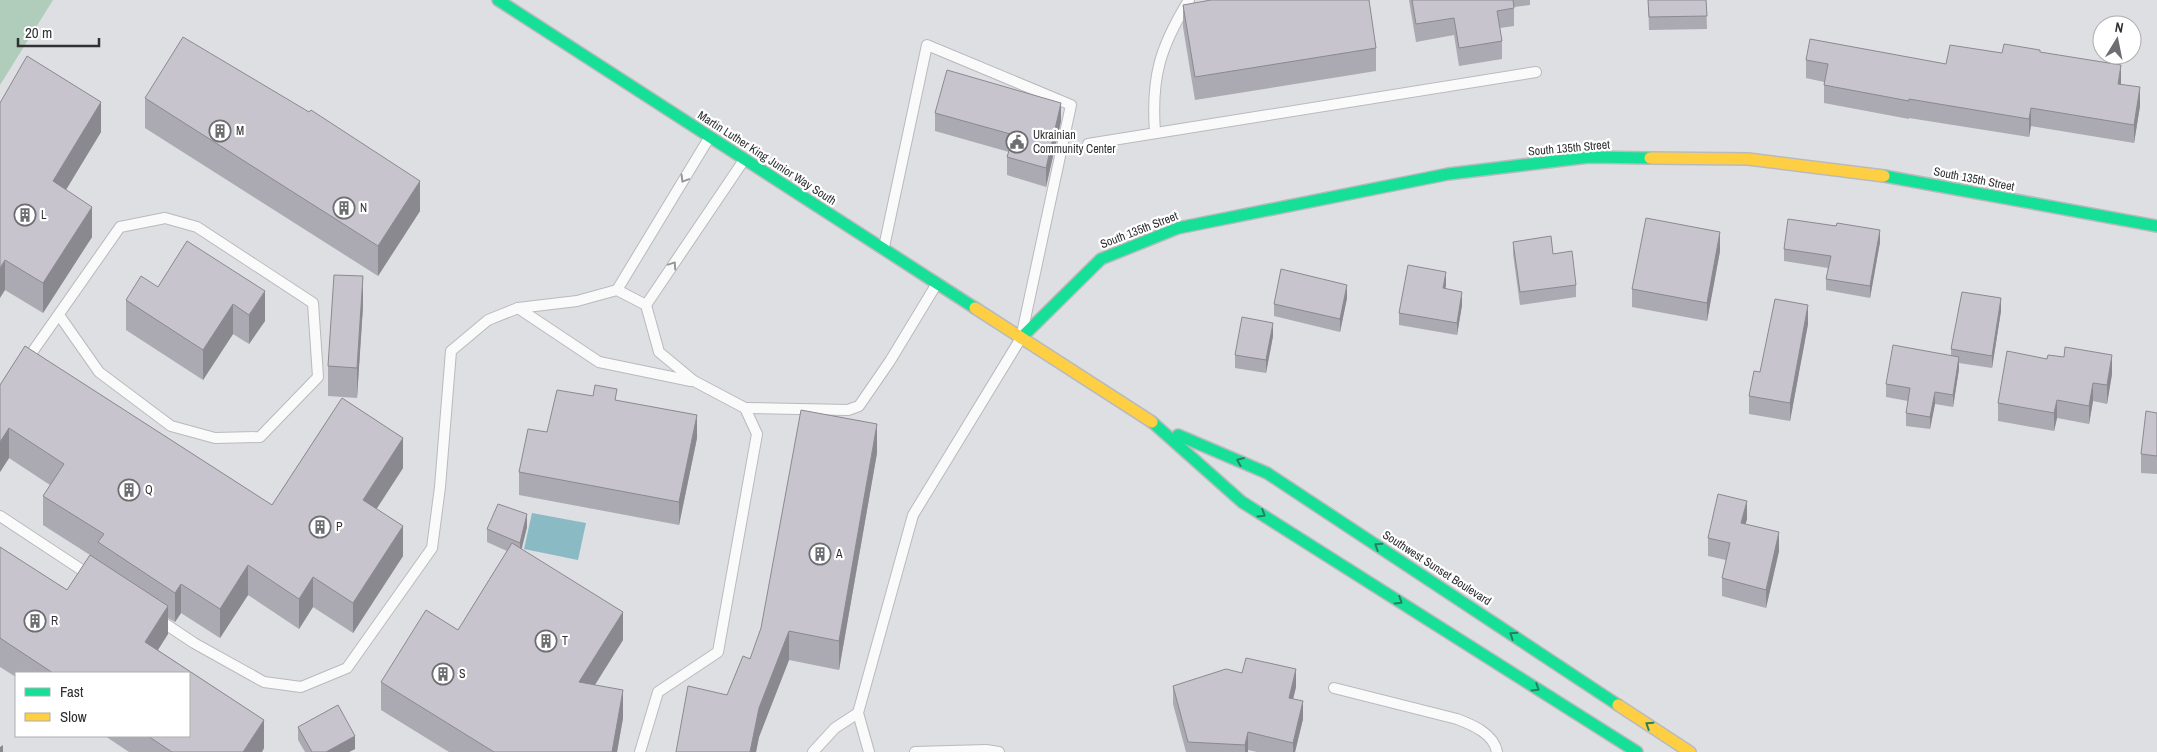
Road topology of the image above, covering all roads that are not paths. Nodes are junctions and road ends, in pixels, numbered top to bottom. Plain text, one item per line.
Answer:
1 (498, 0) edge
2 (1188, 0) edge
3 (1536, 72) dead end
4 (1155, 132) junction
5 (709, 137) junction
6 (1088, 144) dead end
7 (744, 160) junction
8 (2157, 226) edge
9 (884, 250) junction
10 (937, 284) junction
11 (617, 290) junction
12 (646, 306) junction
13 (518, 308) junction
14 (59, 315) junction
15 (1021, 338) junction
16 (22, 368) edge
17 (694, 382) junction
18 (745, 408) junction
19 (1158, 426) junction
20 (0, 516) edge
21 (97, 580) edge
22 (146, 611) edge
23 (1334, 688) dead end
24 (858, 713) junction
25 (640, 752) edge
26 (813, 752) edge
27 (870, 752) edge
28 (915, 752) edge
29 (999, 752) edge
30 (1497, 752) edge
31 (1637, 752) edge
32 (1690, 752) edge

1 - 5 main road, Martin Luther King Junior Way South
2 - 4 lane
3 - 4 lane
4 - 6 lane
5 - 7 main road, Martin Luther King Junior Way South
5 -> 11 lane
7 - 9 main road, Martin Luther King Junior Way South
12 -> 7 lane
8 - 15 main road, South 135th Street
9 - 10 main road, Martin Luther King Junior Way South
9 - 15 lane
10 - 15 main road, Martin Luther King Junior Way South
10 - 18 lane
11 - 12 lane
11 - 13 lane
12 - 17 lane
13 - 17 lane
13 - 22 lane
14 - 14 lane
14 - 16 lane
15 - 19 main road, Southwest Sunset Boulevard
15 - 24 lane
17 - 18 lane
18 - 25 lane
19 -> 31 main road, Southwest Sunset Boulevard
32 -> 19 main road, Southwest Sunset Boulevard
20 - 21 lane
23 - 30 lane
24 - 26 lane
24 - 27 lane
28 - 29 lane

